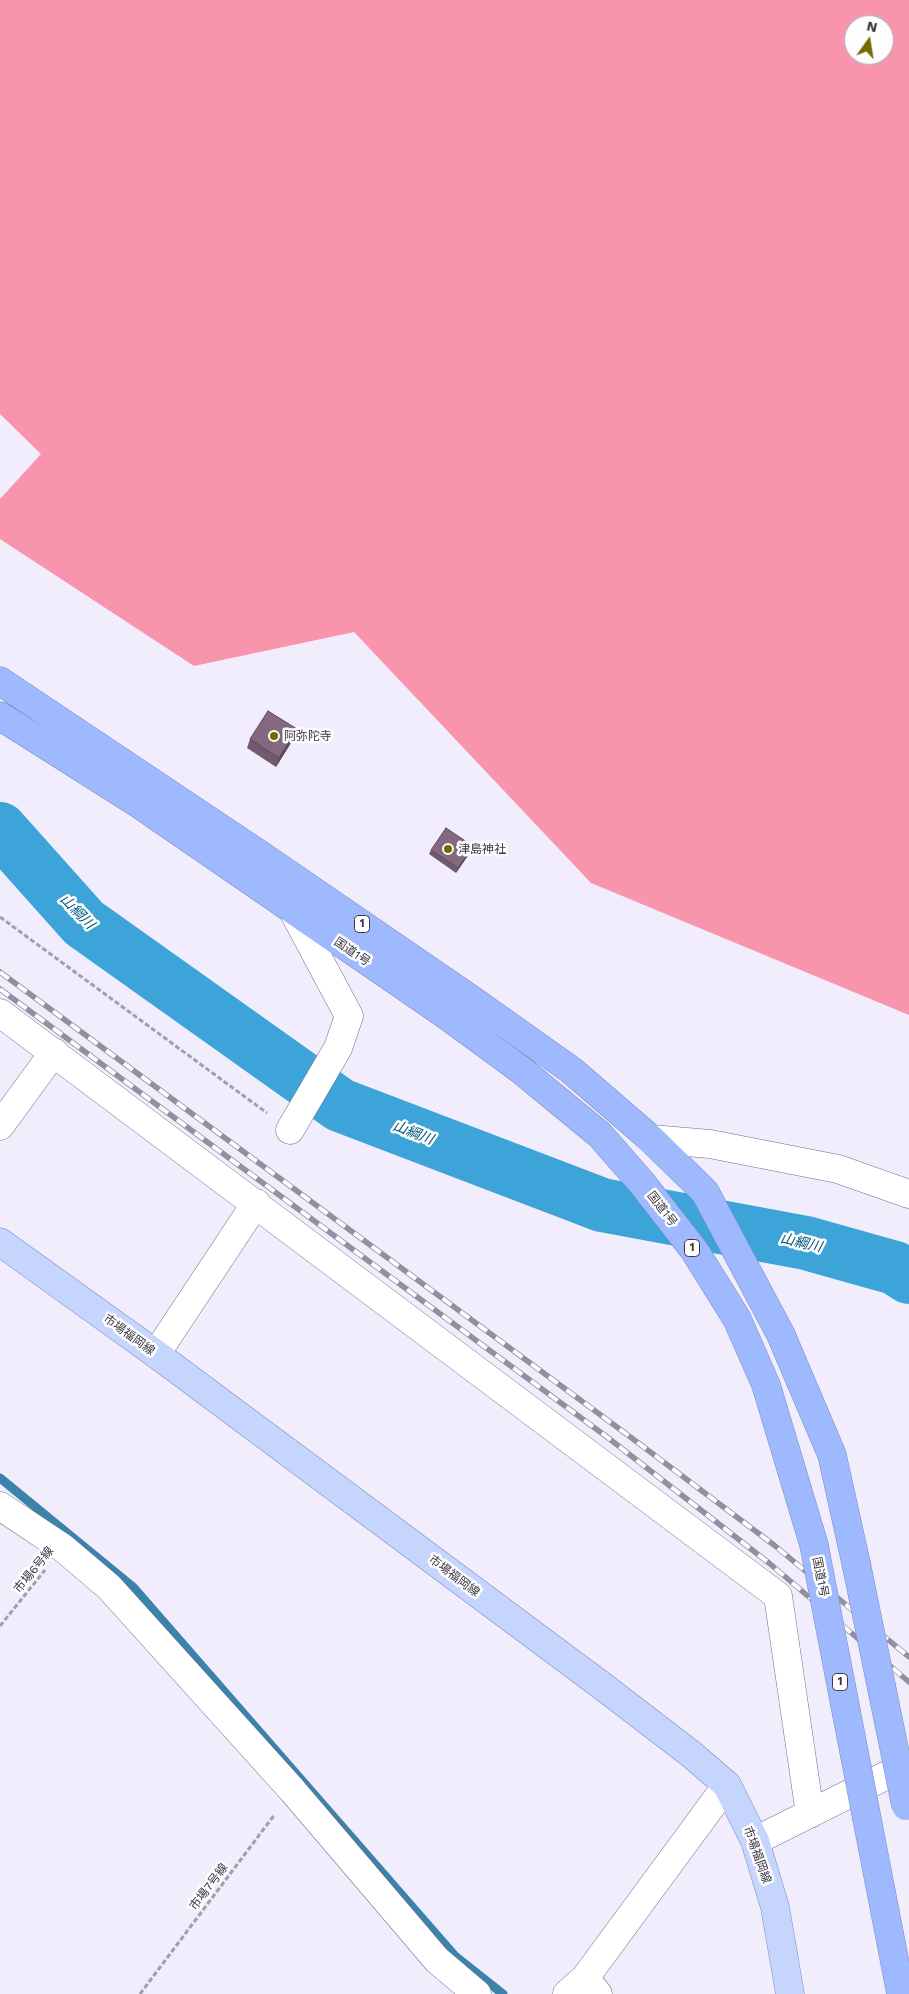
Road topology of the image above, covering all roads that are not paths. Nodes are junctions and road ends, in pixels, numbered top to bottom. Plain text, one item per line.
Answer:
1 (0, 681) edge
2 (0, 716) edge
3 (293, 911) junction
4 (0, 1013) edge
5 (54, 1052) junction
6 (0, 1126) edge
7 (290, 1130) road end
8 (651, 1139) junction
9 (909, 1194) edge
10 (256, 1203) junction
11 (0, 1242) edge
12 (156, 1354) junction
13 (0, 1506) edge
14 (909, 1764) edge
15 (727, 1785) junction
16 (810, 1814) junction
17 (907, 1814) edge
18 (755, 1841) junction
19 (583, 1989) edge
20 (477, 1994) edge
21 (790, 1994) edge
22 (901, 1994) edge

1 - 8 highway, 1
2 - 3 highway, 国道1号 / 1
3 - 7 street
3 - 22 highway, 国道1号 / 1, bridge
4 - 5 street
5 - 6 street
5 - 10 street
8 - 9 street
8 - 17 highway, 1, bridge
10 - 12 street
10 - 16 street
11 - 12 main road, 市場福岡線
12 - 15 main road, 市場福岡線
13 - 20 street
14 - 16 street
15 - 18 main road, 市場福岡線
15 - 19 street
16 - 18 street
18 - 21 main road, 市場福岡線

